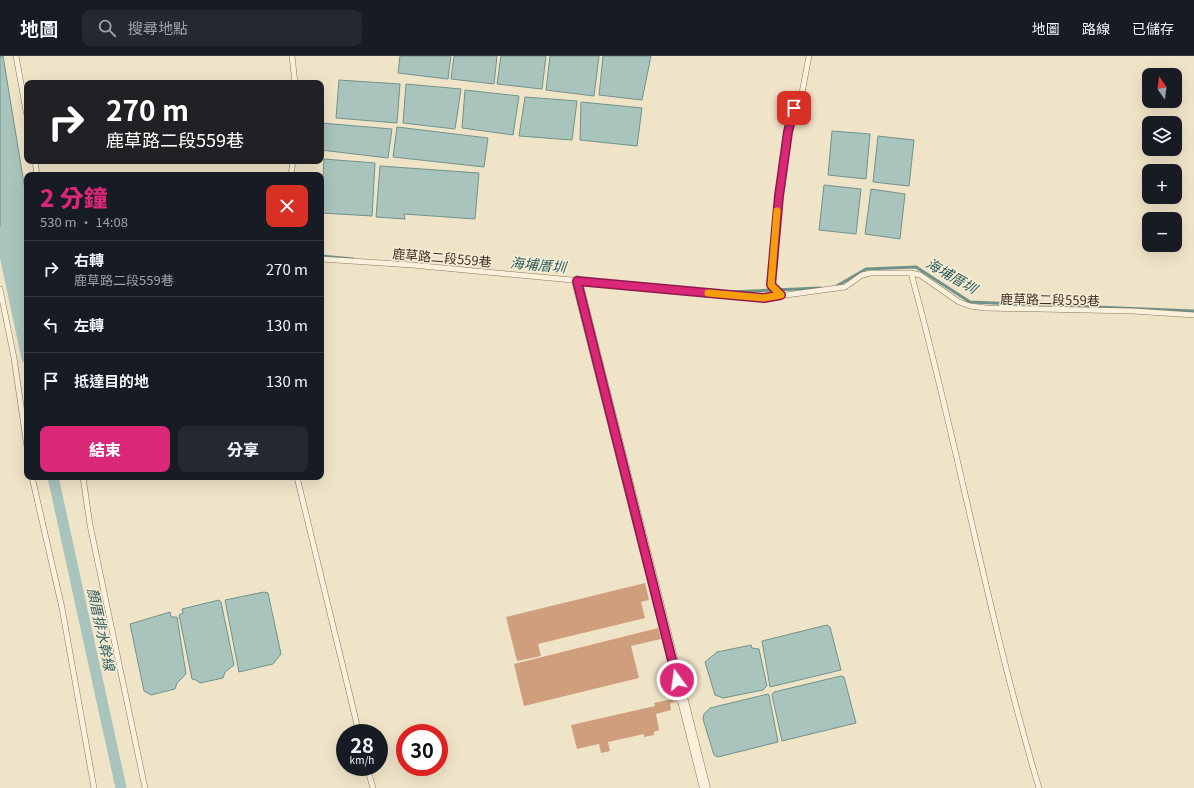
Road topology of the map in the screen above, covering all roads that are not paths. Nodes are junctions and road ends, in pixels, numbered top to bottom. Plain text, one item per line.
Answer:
1 (16, 56) edge
2 (292, 56) edge
3 (809, 56) edge
4 (295, 80) edge
5 (24, 100) edge
6 (324, 259) edge
7 (911, 273) junction
8 (577, 281) junction
9 (0, 288) edge
10 (781, 295) junction
11 (1194, 315) edge
12 (24, 426) edge
13 (33, 480) edge
14 (83, 480) edge
15 (298, 480) edge
16 (357, 724) edge
17 (370, 776) edge
18 (94, 788) edge
19 (145, 788) edge
20 (373, 788) edge
21 (704, 788) edge
22 (1039, 788) edge

1 - 5 lane
2 - 4 lane
3 - 10 lane
6 - 8 lane, 鹿草路二段559巷
7 - 10 lane, 鹿草路二段559巷
7 - 11 lane, 鹿草路二段559巷
7 - 22 lane
8 - 10 lane, 鹿草路二段559巷
8 - 21 street
9 - 12 lane
13 - 18 lane
14 - 19 lane
15 - 16 lane
17 - 20 lane

